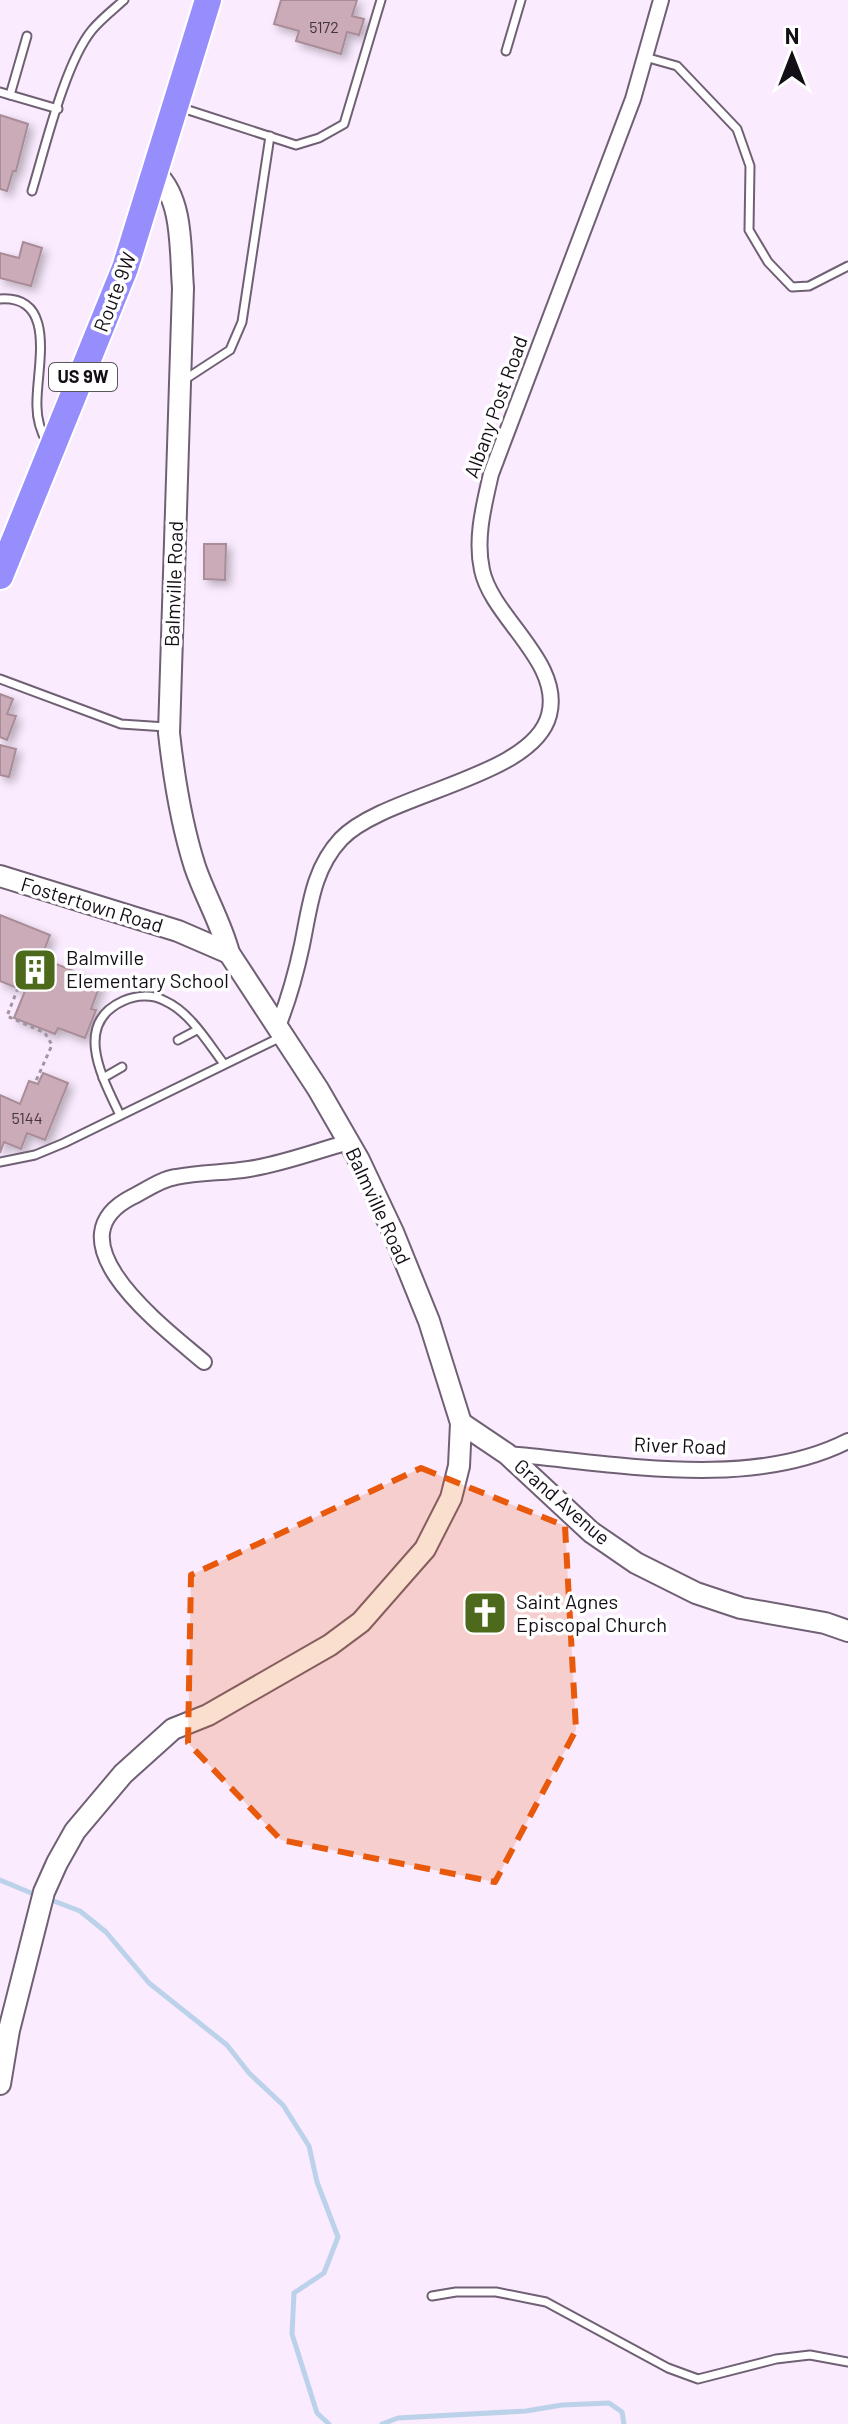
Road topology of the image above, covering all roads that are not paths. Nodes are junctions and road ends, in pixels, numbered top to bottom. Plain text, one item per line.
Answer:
1 (124, 0) edge
2 (208, 0) edge
3 (381, 0) edge
4 (521, 0) edge
5 (661, 0) edge
6 (27, 36) dead end
7 (506, 51) dead end
8 (645, 57) junction
9 (0, 92) edge
10 (10, 95) junction
11 (176, 106) junction
12 (58, 109) junction
13 (270, 136) junction
14 (156, 174) junction
15 (32, 191) dead end
16 (848, 266) edge
17 (0, 299) edge
18 (180, 383) junction
19 (51, 452) junction
20 (0, 576) edge
21 (0, 679) edge
22 (170, 727) junction
23 (0, 876) edge
24 (229, 953) junction
25 (197, 1030) junction
26 (280, 1031) junction
27 (178, 1040) dead end
28 (224, 1064) junction
29 (122, 1067) dead end
30 (103, 1078) junction
31 (120, 1115) junction
32 (349, 1142) junction
33 (0, 1162) edge
34 (204, 1362) dead end
35 (461, 1423) junction
36 (848, 1441) edge
37 (507, 1454) junction
38 (848, 1618) edge
39 (825, 1623) junction
40 (848, 1631) edge
41 (5, 2029) edge
42 (0, 2084) edge
43 (432, 2296) dead end
44 (848, 2362) edge

1 - 12 lane
2 - 11 highway, Route 9W / US 9W
3 - 13 lane
4 - 7 lane
5 - 8 street, Albany Post Road
6 - 10 lane
8 - 16 lane
8 - 26 street, Albany Post Road
9 - 10 lane
10 - 12 lane
11 - 13 lane
11 - 14 highway, Route 9W / US 9W
12 - 15 lane
13 - 18 lane
14 - 18 street, Balmville Road
14 - 19 highway, Route 9W / US 9W
17 - 19 lane
18 - 22 street, Balmville Road
19 - 20 highway, Route 9W / US 9W
21 - 22 lane
22 - 24 street, Balmville Road
23 - 24 street, Fostertown Road
24 - 26 street, Balmville Road
25 - 27 lane
25 - 28 lane
25 - 30 lane
26 - 28 lane
26 - 32 street, Balmville Road
28 - 31 lane
29 - 30 lane
30 - 31 lane
31 - 33 lane
32 - 34 street
32 - 35 street, Balmville Road
35 - 37 street, Grand Avenue
35 - 41 street, Balmville Road
36 - 37 street, River Road
37 - 39 street, Grand Avenue
38 - 39 street
39 - 40 street, Grand Avenue
41 - 42 street, Balmville Road
43 - 44 lane

